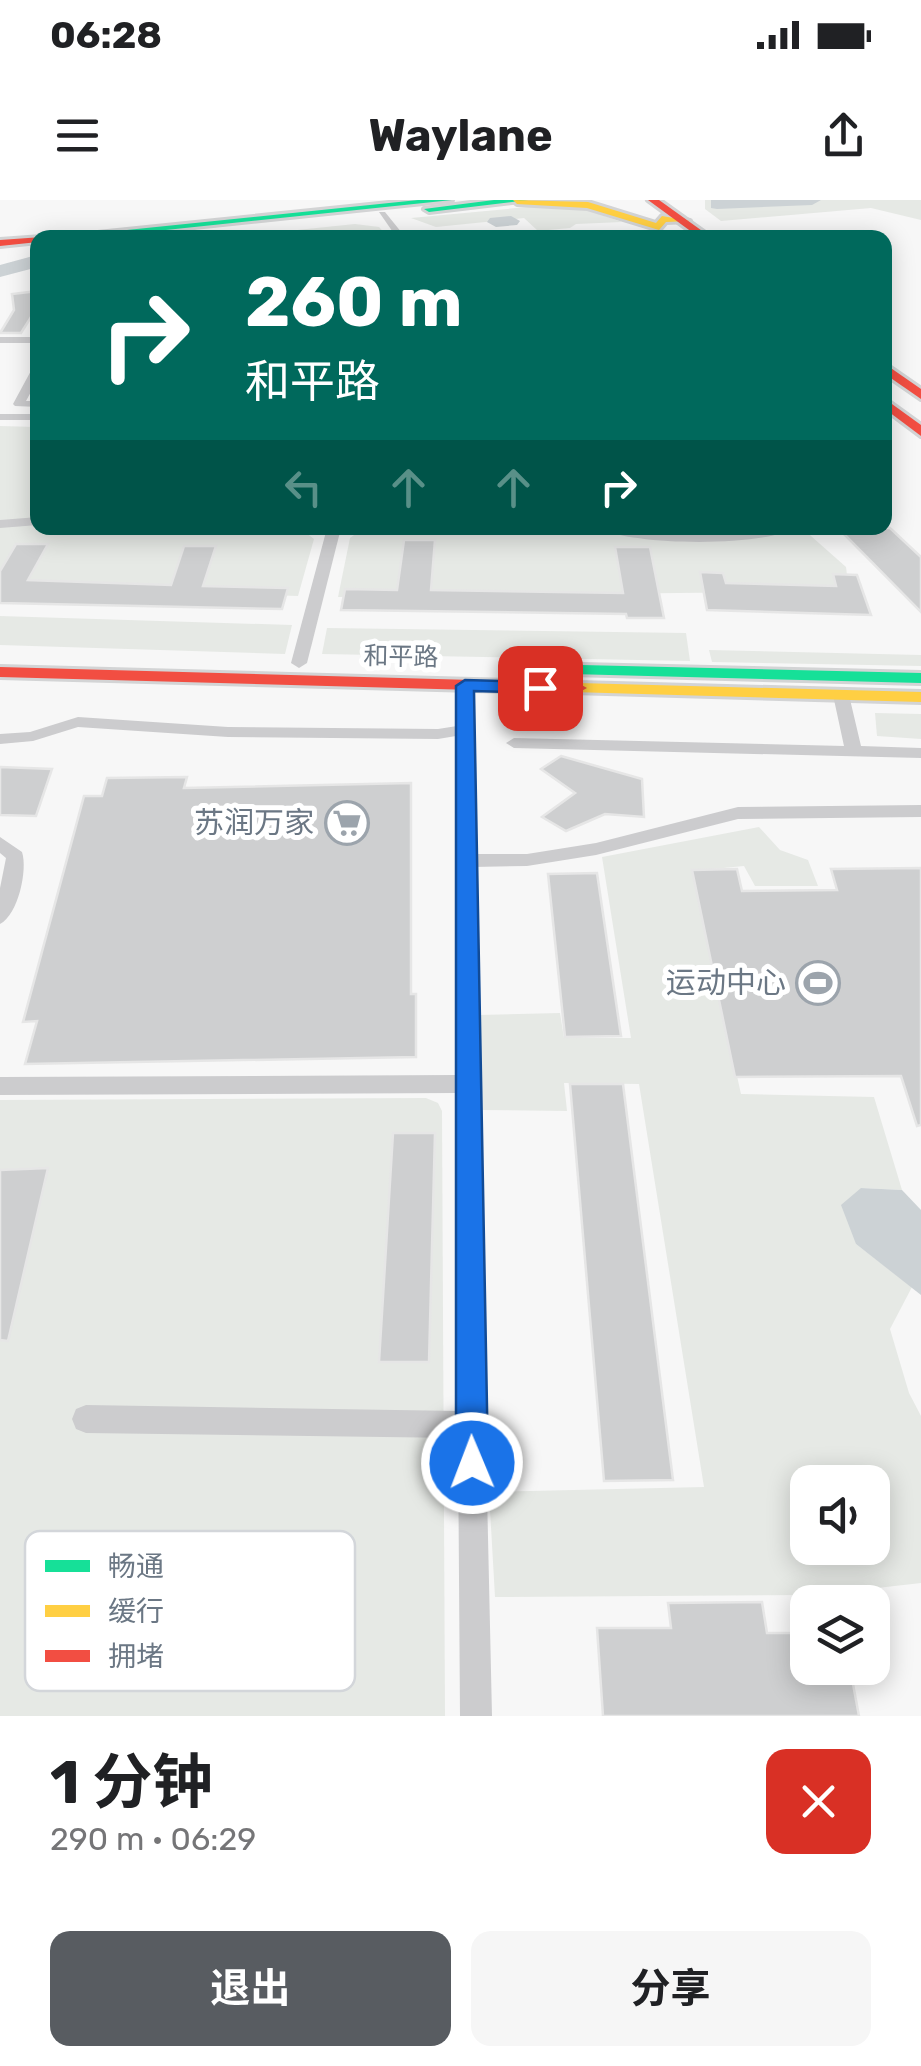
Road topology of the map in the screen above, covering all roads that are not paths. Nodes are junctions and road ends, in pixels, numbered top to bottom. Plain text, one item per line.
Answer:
1 (447, 200) edge
2 (520, 200) edge
3 (624, 200) edge
4 (654, 200) edge
5 (382, 214) junction
6 (686, 226) edge
7 (137, 230) edge
8 (219, 230) edge
9 (395, 230) edge
10 (30, 240) edge
11 (0, 246) edge
12 (30, 247) edge
13 (0, 340) edge
14 (30, 340) edge
15 (892, 373) edge
16 (30, 383) edge
17 (921, 395) edge
18 (30, 404) edge
19 (892, 409) edge
20 (0, 417) edge
21 (30, 417) edge
22 (921, 432) edge
23 (30, 522) edge
24 (0, 524) edge
25 (332, 535) edge
26 (682, 535) edge
27 (754, 535) edge
28 (0, 656) edge
29 (299, 663) junction
30 (0, 672) edge
31 (921, 678) edge
32 (465, 686) junction
33 (841, 695) junction
34 (921, 697) edge
35 (463, 730) junction
36 (0, 739) edge
37 (514, 744) dead end
38 (853, 750) junction
39 (921, 753) edge
40 (921, 810) edge
41 (0, 843) edge
42 (464, 861) junction
43 (0, 917) edge
44 (466, 1084) junction
45 (0, 1086) edge
46 (86, 1419) dead end
47 (472, 1425) junction
48 (476, 1716) edge

1 - 7 main road
2 - 5 main road
2 - 6 main road
3 - 6 main road
4 - 6 main road
5 - 8 main road
5 - 9 street
10 - 11 main road
11 - 12 main road
13 - 14 street
15 - 17 main road
16 - 18 street
19 - 22 main road
20 - 21 street
23 - 24 street
25 - 29 street
26 - 27 street
28 - 29 main road, 和平路
29 - 31 main road, 和平路
30 - 32 main road, 和平路
32 - 33 main road, 和平路
32 - 35 street
33 - 34 main road, 和平路
33 - 38 street
35 - 36 street
35 - 42 street
37 - 38 street
38 - 39 street
40 - 42 street
41 - 43 street
42 - 44 street
44 - 45 street
44 - 47 street
46 - 47 street
47 - 48 street

